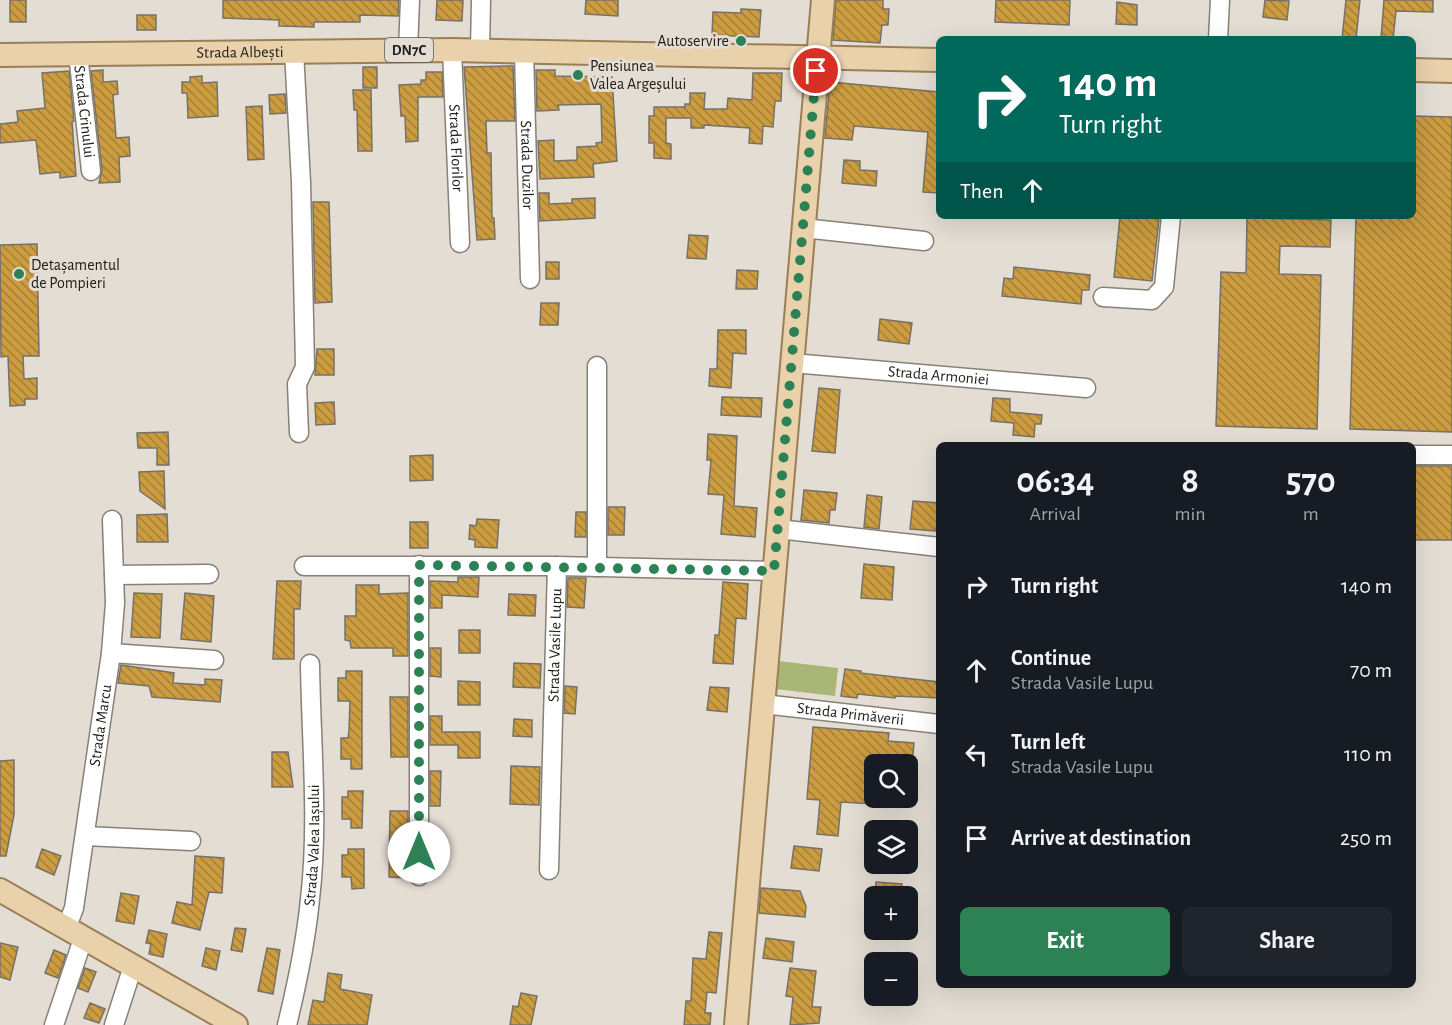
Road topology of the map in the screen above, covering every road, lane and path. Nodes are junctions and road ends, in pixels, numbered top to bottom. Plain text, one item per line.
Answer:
1 (410, 0) edge
2 (482, 0) edge
3 (823, 0) edge
4 (1220, 0) edge
5 (1218, 36) edge
6 (452, 50) junction
7 (294, 51) junction
8 (408, 51) junction
9 (480, 51) junction
10 (524, 51) junction
11 (78, 54) junction
12 (0, 55) edge
13 (817, 58) junction
14 (936, 60) edge
15 (1416, 70) edge
16 (1452, 71) edge
17 (91, 171) dead end
18 (1171, 219) edge
19 (803, 228) junction
20 (924, 241) dead end
21 (460, 243) dead end
22 (530, 279) dead end
23 (1103, 297) dead end
24 (792, 363) junction
25 (597, 366) dead end
26 (1086, 388) dead end
27 (299, 433) dead end
28 (1416, 455) edge
29 (1452, 455) edge
30 (111, 520) dead end
31 (778, 529) junction
32 (936, 547) edge
33 (419, 565) junction
34 (304, 566) dead end
35 (557, 566) junction
36 (597, 567) junction
37 (774, 571) junction
38 (209, 574) dead end
39 (114, 575) junction
40 (111, 653) junction
41 (214, 660) dead end
42 (310, 664) dead end
43 (763, 704) junction
44 (936, 724) edge
45 (86, 836) junction
46 (191, 841) dead end
47 (549, 870) dead end
48 (419, 876) dead end
49 (0, 890) edge
50 (75, 934) junction
51 (133, 966) junction
52 (54, 1025) edge
53 (114, 1025) edge
54 (236, 1025) edge
55 (287, 1025) edge
56 (736, 1025) edge

1 - 8 street
2 - 9 street
3 - 13 main road
4 - 5 street
6 - 8 main road, Strada Albești / DN7C
6 - 9 main road, Strada Albești / DN7C
6 - 21 street, Strada Florilor
7 - 8 main road, Strada Albești / DN7C
7 - 11 main road, Strada Albești / DN7C
7 - 27 street
9 - 10 main road, Strada Albești / DN7C
10 - 13 main road, Strada Albești / DN7C
10 - 22 street, Strada Duzilor
11 - 12 main road, Strada Albești / DN7C
11 - 17 street, Strada Crinului
13 - 14 main road, Strada Albești / DN7C
13 - 19 main road
15 - 16 main road
18 - 23 street
19 - 20 street
19 - 24 main road
24 - 26 street, Strada Armoniei
24 - 31 main road
25 - 36 street
28 - 29 street
30 - 39 street, Strada Marcu
31 - 32 street
31 - 37 main road
33 - 34 street
33 - 35 street
33 - 48 street
35 - 36 street, Strada Vasile Lupu
35 - 47 street, Strada Vasile Lupu
36 - 37 street, Strada Vasile Lupu
37 - 43 main road
38 - 39 street
39 - 40 street, Strada Marcu
40 - 41 street
40 - 45 street, Strada Marcu
42 - 55 street, Strada Valea Iașului
43 - 44 street, Strada Primăverii
43 - 56 main road
45 - 46 street
45 - 50 street, Strada Marcu
49 - 50 main road
50 - 51 main road
50 - 52 street, Strada Marcu
51 - 53 street
51 - 54 main road

